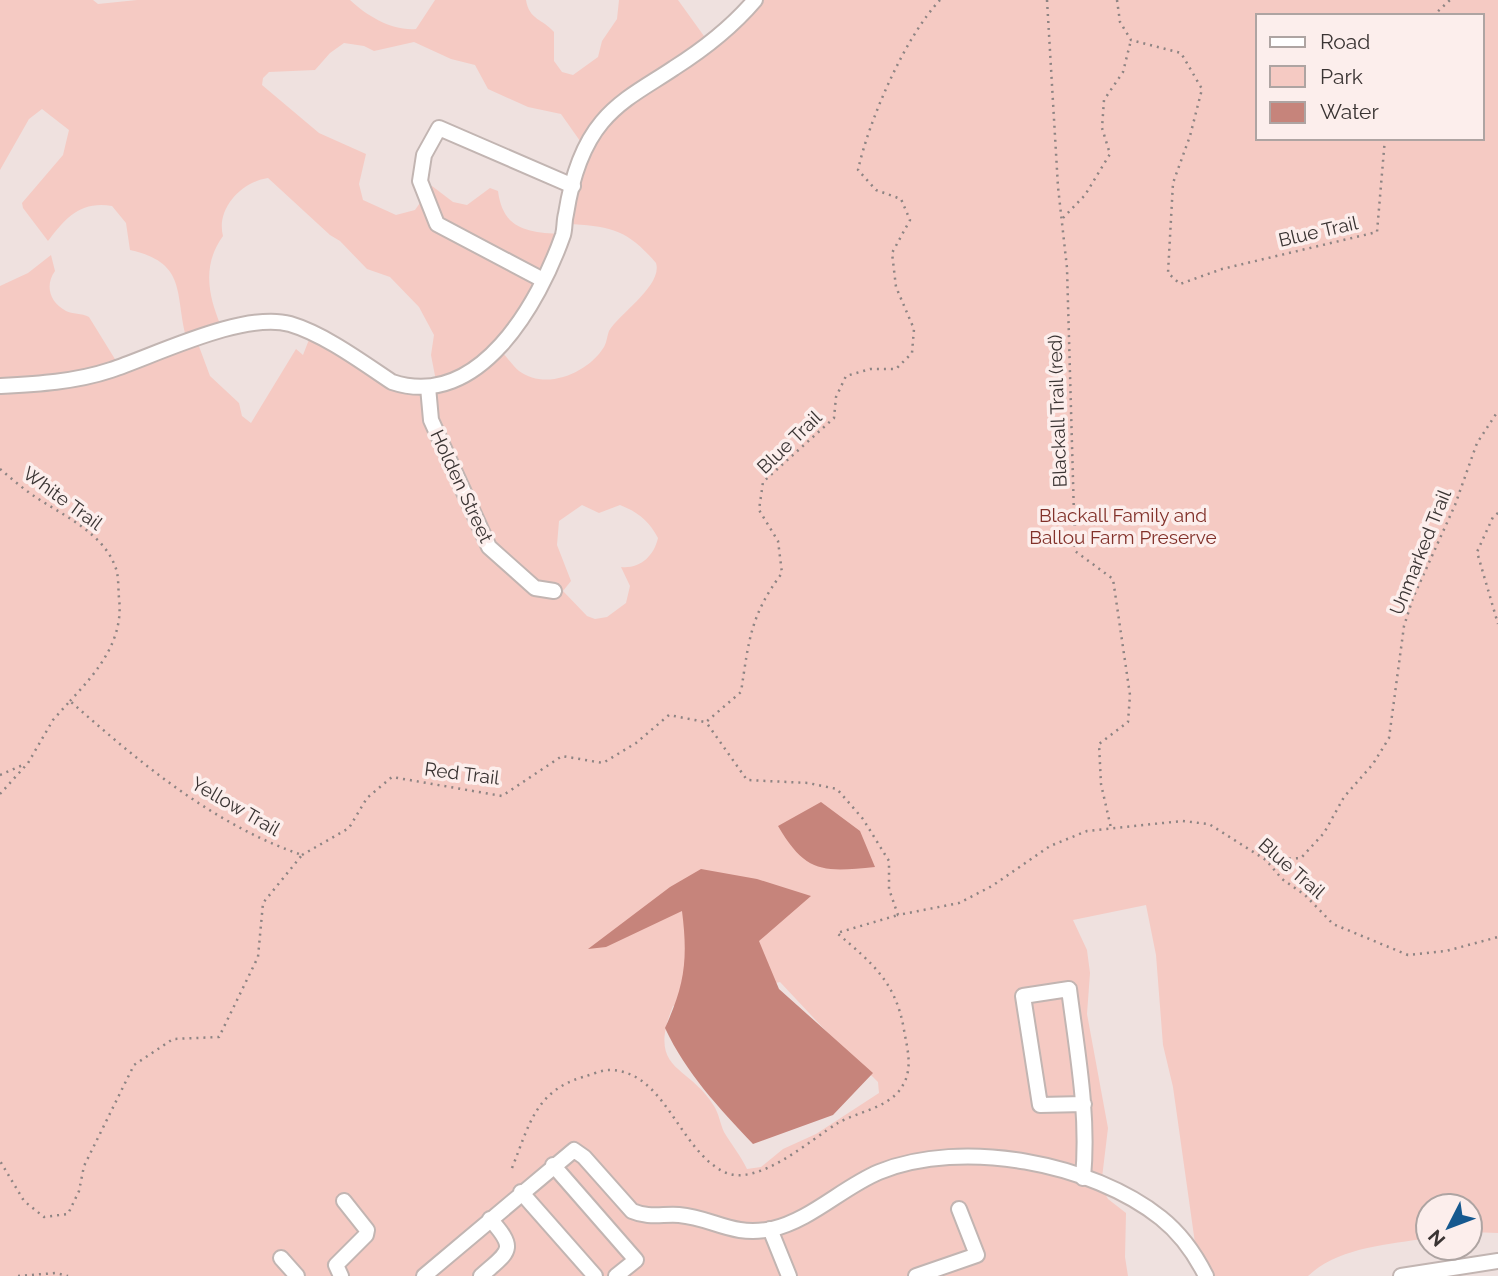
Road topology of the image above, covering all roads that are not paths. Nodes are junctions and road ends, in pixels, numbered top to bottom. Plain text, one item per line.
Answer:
1 (755, 0) edge
2 (573, 186) junction
3 (543, 281) junction
4 (0, 386) edge
5 (428, 387) junction
6 (554, 591) dead end
7 (1084, 1104) junction
8 (553, 1165) junction
9 (1083, 1178) junction
10 (521, 1192) junction
11 (344, 1201) dead end
12 (959, 1209) dead end
13 (490, 1219) junction
14 (770, 1229) junction
15 (281, 1258) dead end
16 (1498, 1261) edge
17 (338, 1270) edge
18 (297, 1276) edge
19 (323, 1276) edge
20 (424, 1276) edge
21 (481, 1276) edge
22 (595, 1276) edge
23 (616, 1276) edge
24 (789, 1276) edge
25 (916, 1276) edge
26 (1206, 1276) edge
27 (1401, 1276) edge

1 - 2 street
2 - 3 street
2 - 3 street
3 - 5 street
4 - 5 street
5 - 6 street, Holden Street
7 - 7 street
7 - 9 street
8 - 10 street
8 - 14 street
8 - 23 street
9 - 14 street
9 - 26 street
10 - 13 street
10 - 22 street
11 - 17 street
12 - 25 street
13 - 20 street
13 - 21 street
14 - 24 street
15 - 18 street
16 - 27 street
17 - 19 street

